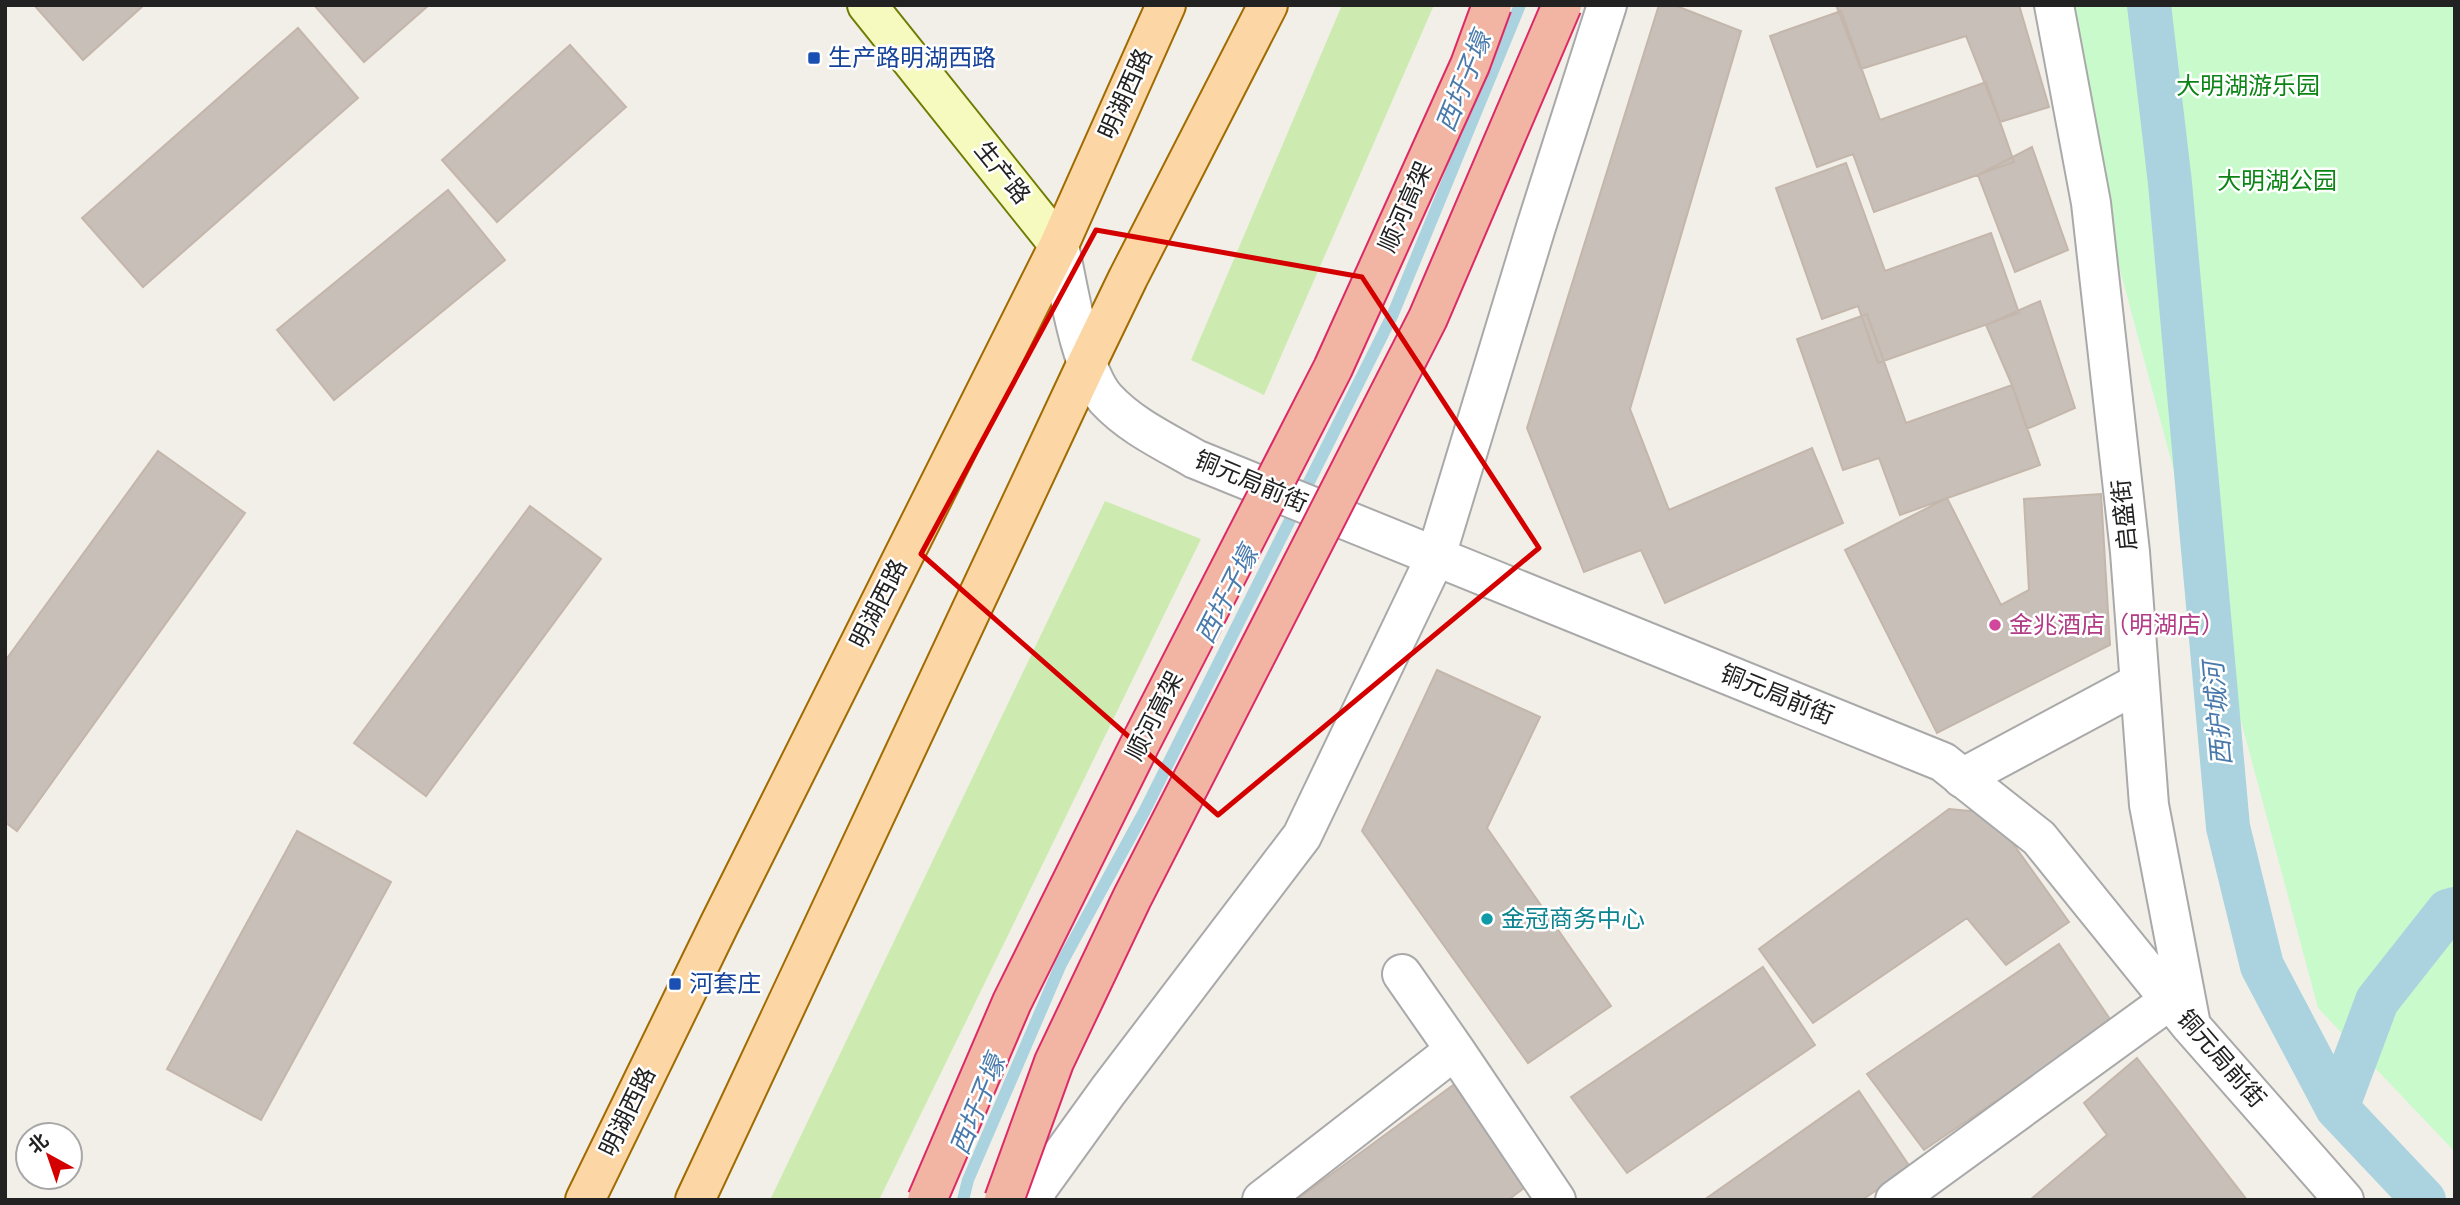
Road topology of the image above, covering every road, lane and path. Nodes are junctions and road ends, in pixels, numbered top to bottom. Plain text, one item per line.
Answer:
1 (867, 5) edge
2 (1166, 5) edge
3 (1268, 5) edge
4 (1492, 5) edge
5 (1562, 5) edge
6 (1606, 5) edge
7 (2054, 5) edge
8 (1059, 245) junction
9 (1086, 365) junction
10 (1436, 556) junction
11 (2139, 683) junction
12 (1962, 778) junction
13 (1402, 974) dead end
14 (2181, 1013) junction
15 (1455, 1050) junction
16 (585, 1200) edge
17 (695, 1200) edge
18 (928, 1200) edge
19 (1004, 1200) edge
20 (1034, 1200) edge
21 (1262, 1200) edge
22 (1556, 1200) edge
23 (1895, 1200) edge
24 (2344, 1200) edge

1 - 8 main road, 生产路
2 - 8 main road, 明湖西路
3 - 9 main road
4 - 18 highway, 顺河高架, bridge
5 - 19 highway, bridge
6 - 10 street
7 - 11 street, 启盛街
8 - 9 street, 生产路
8 - 16 main road, 明湖西路
9 - 10 street, 铜元局前街, bridge
9 - 17 main road
10 - 12 street, 铜元局前街
10 - 20 street
11 - 12 street
11 - 14 street, 启盛街
12 - 14 street, 铜元局前街
13 - 15 street
14 - 23 street
14 - 24 street, 铜元局前街
15 - 21 street
15 - 22 street

